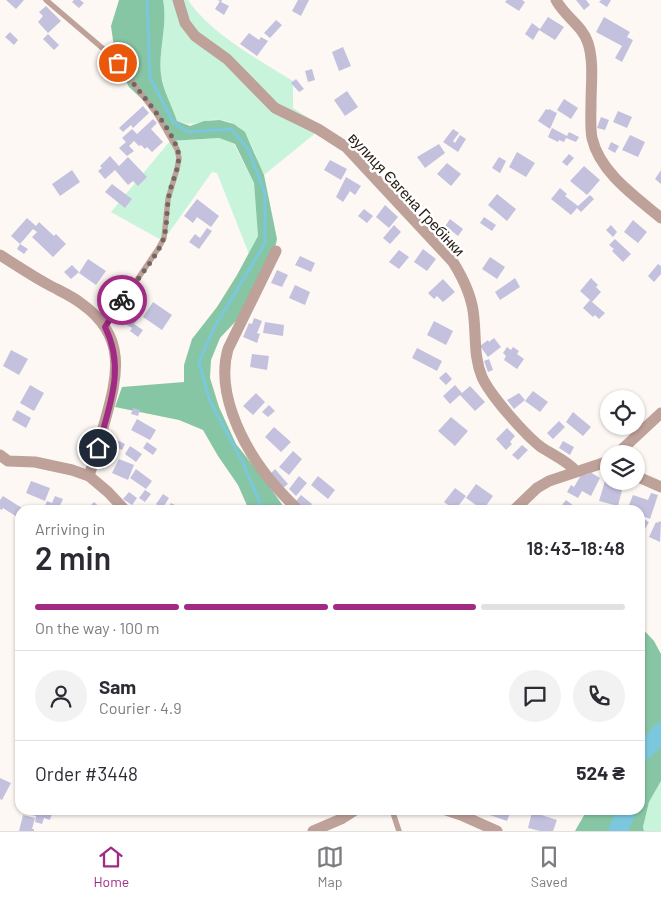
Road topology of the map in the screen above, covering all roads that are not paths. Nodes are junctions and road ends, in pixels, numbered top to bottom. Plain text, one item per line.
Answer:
1 (46, 0) edge
2 (178, 0) edge
3 (556, 0) edge
4 (661, 218) edge
5 (276, 251) dead end
6 (0, 255) edge
7 (105, 327) junction
8 (661, 413) edge
9 (627, 445) edge
10 (3, 460) edge
11 (600, 464) edge
12 (576, 471) junction
13 (89, 476) junction
14 (645, 480) edge
15 (661, 487) edge
16 (120, 505) edge
17 (293, 505) edge
18 (520, 505) edge
19 (347, 815) edge
20 (394, 815) edge
21 (463, 815) edge
22 (312, 831) edge
23 (399, 831) edge
24 (497, 831) edge

1 - 7 lane
2 - 12 street, вулиця Євгена Гребінки
3 - 4 street
5 - 17 street
6 - 7 street
7 - 13 street
8 - 9 street
10 - 13 street
11 - 12 street
12 - 18 street
13 - 16 street
14 - 15 street
19 - 22 street
20 - 23 lane
21 - 24 street

